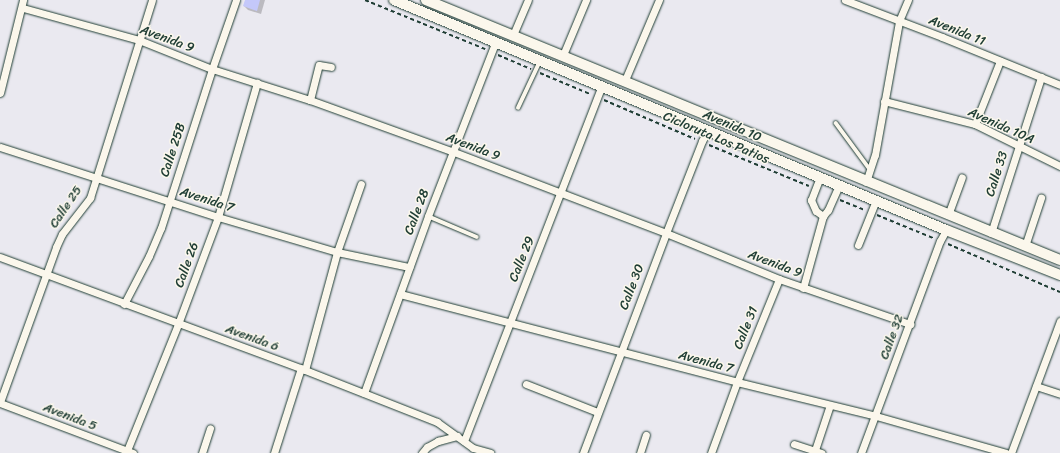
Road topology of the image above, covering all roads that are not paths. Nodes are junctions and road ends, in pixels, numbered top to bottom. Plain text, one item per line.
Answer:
1 (23, 0) edge
2 (152, 0) edge
3 (236, 0) edge
4 (394, 0) edge
5 (428, 0) edge
6 (528, 0) edge
7 (586, 0) edge
8 (659, 0) edge
9 (845, 0) edge
10 (908, 0) edge
11 (23, 8) junction
12 (899, 21) junction
13 (513, 35) junction
14 (139, 40) junction
15 (496, 41) junction
16 (563, 55) junction
17 (541, 60) junction
18 (1000, 61) junction
19 (331, 67) dead end
20 (212, 69) junction
21 (1041, 77) junction
22 (626, 80) junction
23 (257, 83) junction
24 (1060, 85) edge
25 (602, 86) junction
26 (0, 93) edge
27 (310, 100) junction
28 (884, 101) junction
29 (518, 108) dead end
30 (836, 123) dead end
31 (975, 124) junction
32 (708, 130) junction
33 (1019, 145) junction
34 (0, 147) edge
35 (454, 152) junction
36 (1060, 166) edge
37 (870, 169) junction
38 (820, 177) junction
39 (962, 177) dead end
40 (96, 178) junction
41 (866, 182) junction
42 (361, 184) dead end
43 (839, 185) junction
44 (561, 193) junction
45 (1041, 198) dead end
46 (170, 200) junction
47 (876, 200) junction
48 (948, 215) junction
49 (428, 216) junction
50 (823, 216) junction
51 (218, 217) junction
52 (946, 230) junction
53 (666, 233) junction
54 (991, 233) junction
55 (477, 237) dead end
56 (858, 245) dead end
57 (1025, 246) junction
58 (337, 252) junction
59 (0, 258) edge
60 (1060, 260) edge
61 (409, 267) junction
62 (47, 275) junction
63 (1060, 275) edge
64 (779, 279) junction
65 (802, 288) junction
66 (400, 294) junction
67 (124, 304) junction
68 (510, 321) junction
69 (1060, 321) edge
70 (178, 324) junction
71 (910, 324) junction
72 (620, 352) junction
73 (303, 369) junction
74 (737, 382) junction
75 (526, 384) dead end
76 (1036, 386) junction
77 (364, 393) junction
78 (1060, 394) edge
79 (0, 402) edge
80 (830, 405) junction
81 (597, 412) junction
82 (876, 416) junction
83 (210, 428) dead end
84 (646, 435) dead end
85 (457, 436) junction
86 (464, 441) junction
87 (794, 444) dead end
88 (815, 450) junction
89 (128, 452) edge
90 (202, 453) edge
91 (274, 453) edge
92 (422, 453) edge
93 (490, 453) edge
94 (582, 453) edge
95 (640, 453) edge
96 (711, 453) edge
97 (822, 453) edge
98 (861, 453) edge
99 (1006, 453) edge
100 (1011, 453) edge

1 - 11 street
2 - 14 street, Calle 25
3 - 20 street, Calle 25B
4 - 15 main road, Avenida 10
5 - 13 main road, Avenida 10
6 - 13 street
7 - 16 street
8 - 22 street
9 - 12 street, Avenida 11
10 - 12 street
11 - 14 street, Avenida 9
11 - 26 street
12 - 18 street, Avenida 11
12 - 28 street
13 - 16 main road, Avenida 10
14 - 20 street, Avenida 9
14 - 40 street, Calle 25
15 - 17 main road, Avenida 10
15 - 35 street, Calle 28
16 - 22 main road, Avenida 10
17 - 25 main road, Avenida 10
17 - 29 lane
18 - 21 street, Avenida 11
18 - 31 street
19 - 27 street
20 - 23 street, Avenida 9
20 - 46 street, Calle 25B
21 - 24 street, Avenida 11
21 - 33 street, Calle 33
22 - 41 main road, Avenida 10
23 - 27 street, Avenida 9
23 - 51 street, Calle 26
25 - 32 main road, Avenida 10
25 - 44 street, Calle 29
27 - 35 street, Avenida 9
28 - 31 street, Avenida 10A
28 - 37 street
30 - 37 lane
31 - 33 street, Avenida 10A
32 - 38 main road, Avenida 10
32 - 53 street, Calle 30
33 - 36 street, Avenida 10A
33 - 54 street, Calle 33
34 - 40 street, Avenida 7
35 - 44 street, Avenida 9
35 - 49 street, Calle 28
37 - 41 street
38 - 43 main road, Avenida 10
38 - 50 street
39 - 48 street
40 - 46 street, Avenida 7
40 - 62 street, Calle 25
41 - 48 main road, Avenida 10
42 - 58 street
43 - 47 main road, Avenida 10
43 - 50 street
44 - 53 street, Avenida 9
44 - 68 street, Calle 29
45 - 57 street
46 - 51 street, Avenida 7
46 - 67 street, Calle 25B
47 - 52 main road, Avenida 10
47 - 56 street
48 - 54 main road, Avenida 10
49 - 55 lane
49 - 61 street, Calle 28
50 - 65 street
51 - 58 street, Avenida 7
51 - 70 street, Calle 26
52 - 63 main road, Avenida 10
52 - 71 street, Calle 32
53 - 64 street, Avenida 9
53 - 72 street, Calle 30
54 - 57 main road, Avenida 10
57 - 60 main road, Avenida 10
58 - 61 street, Avenida 7
58 - 73 street
59 - 62 street, Avenida 6
61 - 66 street, Calle 28
62 - 67 street, Avenida 6
62 - 79 street, Calle 25
64 - 65 street, Avenida 9
64 - 74 street, Calle 31
65 - 71 street, Avenida 9
66 - 68 street, Avenida 7
66 - 77 street, Calle 28
67 - 70 street, Avenida 6
68 - 72 street, Avenida 7
68 - 86 street, Calle 29
69 - 76 street
70 - 73 street, Avenida 6
70 - 89 street, Calle 26
71 - 82 street, Calle 32
72 - 74 street, Avenida 7
72 - 81 street, Calle 30
73 - 77 street, Avenida 6
73 - 91 street
74 - 80 street, Avenida 7
74 - 96 street, Calle 31
75 - 81 street
76 - 78 street
76 - 100 street
77 - 85 street, Avenida 6
79 - 89 street, Avenida 5
80 - 82 street, Avenida 7
80 - 88 street
81 - 94 street, Calle 30
82 - 98 street, Calle 32
82 - 99 street, Avenida 7
83 - 90 street
84 - 95 street
85 - 86 street, Avenida 6
85 - 92 street
86 - 93 street, Avenida 6
87 - 88 street
88 - 97 street

